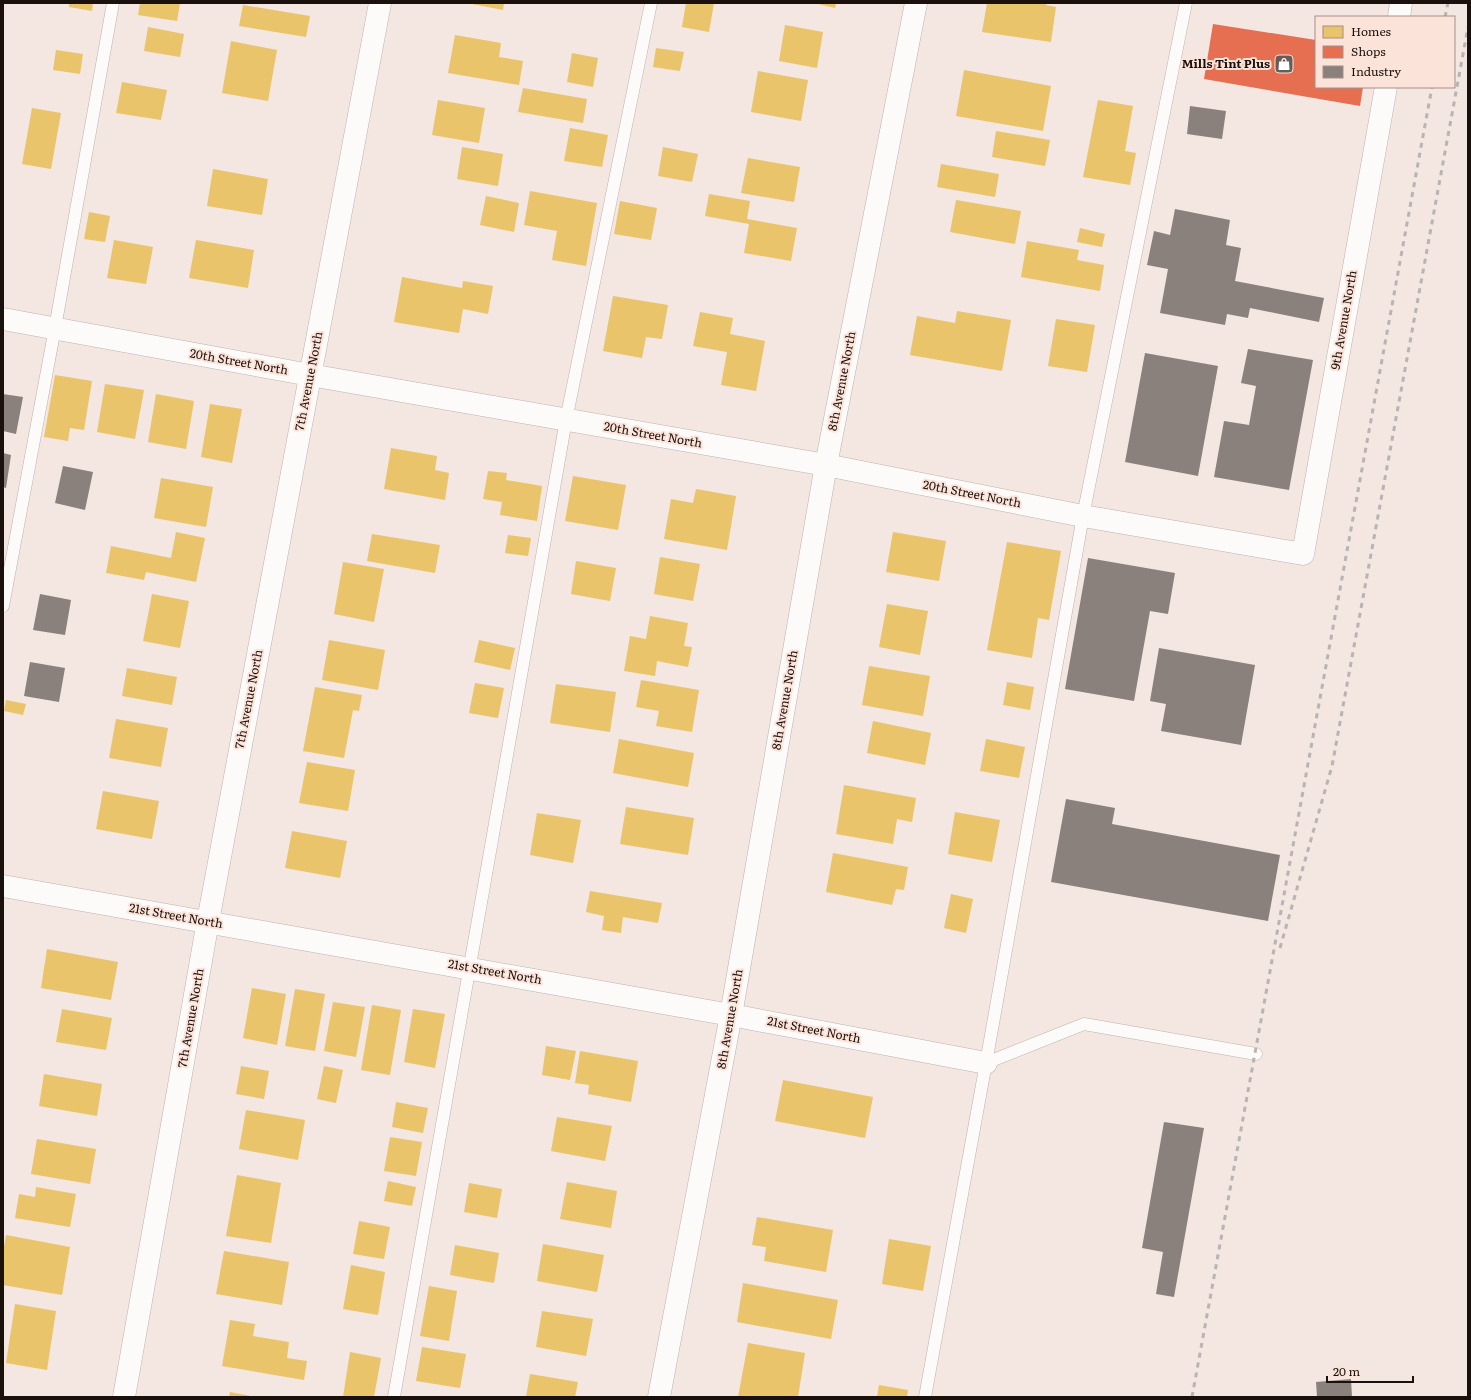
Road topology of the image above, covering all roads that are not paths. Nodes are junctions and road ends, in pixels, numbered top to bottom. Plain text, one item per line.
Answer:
1 (113, 3) edge
2 (380, 3) edge
3 (651, 3) edge
4 (916, 3) edge
5 (1186, 3) edge
6 (1401, 3) edge
7 (1399, 16) edge
8 (1386, 88) edge
9 (3, 319) edge
10 (55, 328) junction
11 (310, 375) junction
12 (566, 420) junction
13 (826, 465) junction
14 (1083, 516) junction
15 (1303, 554) joint
16 (3, 606) edge
17 (3, 886) edge
18 (208, 921) junction
19 (470, 968) junction
20 (731, 1015) junction
21 (1256, 1054) dead end
22 (986, 1063) junction
23 (124, 1397) edge
24 (394, 1397) edge
25 (659, 1397) edge
26 (925, 1397) edge

1 - 10 lane
2 - 11 street, 7th Avenue North
3 - 12 lane
4 - 13 street, 8th Avenue North
5 - 14 lane
6 - 7 street
8 - 15 street, 9th Avenue North
9 - 10 street, 20th Street North
10 - 11 street, 20th Street North
10 - 16 lane
11 - 12 street, 20th Street North
11 - 18 street, 7th Avenue North
12 - 13 street, 20th Street North
12 - 19 lane
13 - 14 street, 20th Street North
13 - 20 street, 8th Avenue North
14 - 15 street, 20th Street North
14 - 22 lane
17 - 18 street, 21st Street North
18 - 19 street, 21st Street North
18 - 23 street, 7th Avenue North
19 - 20 street, 21st Street North
19 - 24 lane
20 - 22 street, 21st Street North
20 - 25 street, 8th Avenue North
21 - 22 lane
22 - 26 lane

